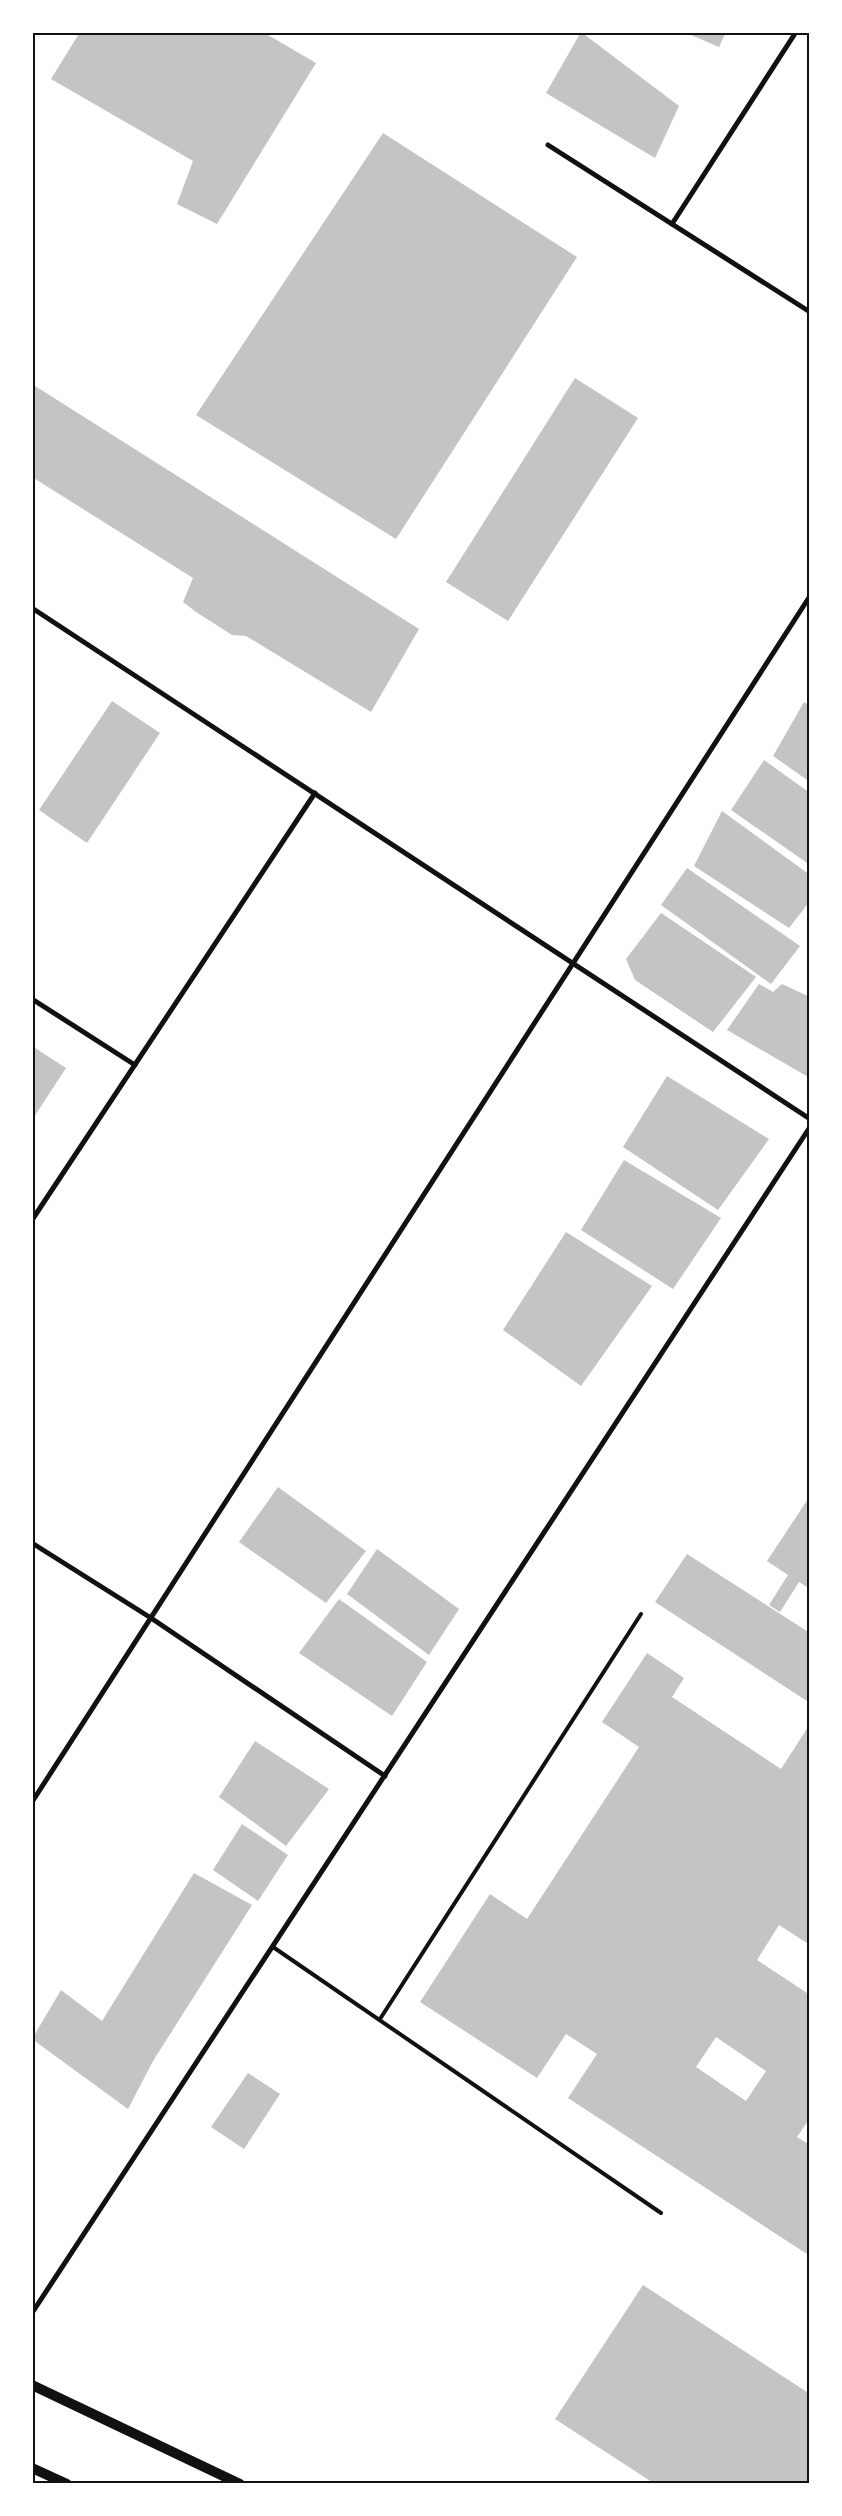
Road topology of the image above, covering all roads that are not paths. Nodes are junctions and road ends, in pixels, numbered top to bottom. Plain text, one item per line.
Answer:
1 (796, 32) edge
2 (548, 144) dead end
3 (672, 224) junction
4 (810, 312) edge
5 (810, 596) edge
6 (32, 608) edge
7 (315, 794) junction
8 (572, 964) junction
9 (32, 999) edge
10 (135, 1065) junction
11 (810, 1119) edge
12 (810, 1127) edge
13 (32, 1220) edge
14 (32, 1543) edge
15 (640, 1614) dead end
16 (151, 1618) junction
17 (385, 1776) junction
18 (32, 1802) edge
19 (273, 1947) junction
20 (380, 2019) junction
21 (661, 2213) dead end
22 (32, 2313) edge
23 (32, 2385) edge
24 (32, 2468) edge
25 (67, 2484) edge
26 (240, 2484) edge

1 - 3 street
2 - 3 street
3 - 4 street
5 - 8 street
6 - 7 street
7 - 8 street
7 - 10 street
8 - 11 street
8 - 16 street
9 - 10 street
10 - 13 street
12 - 17 street
14 - 16 street
15 - 20 lane
16 - 17 street
16 - 18 street
17 - 19 street
19 - 20 lane
19 - 22 street
20 - 21 lane
23 - 26 main road
24 - 25 main road

